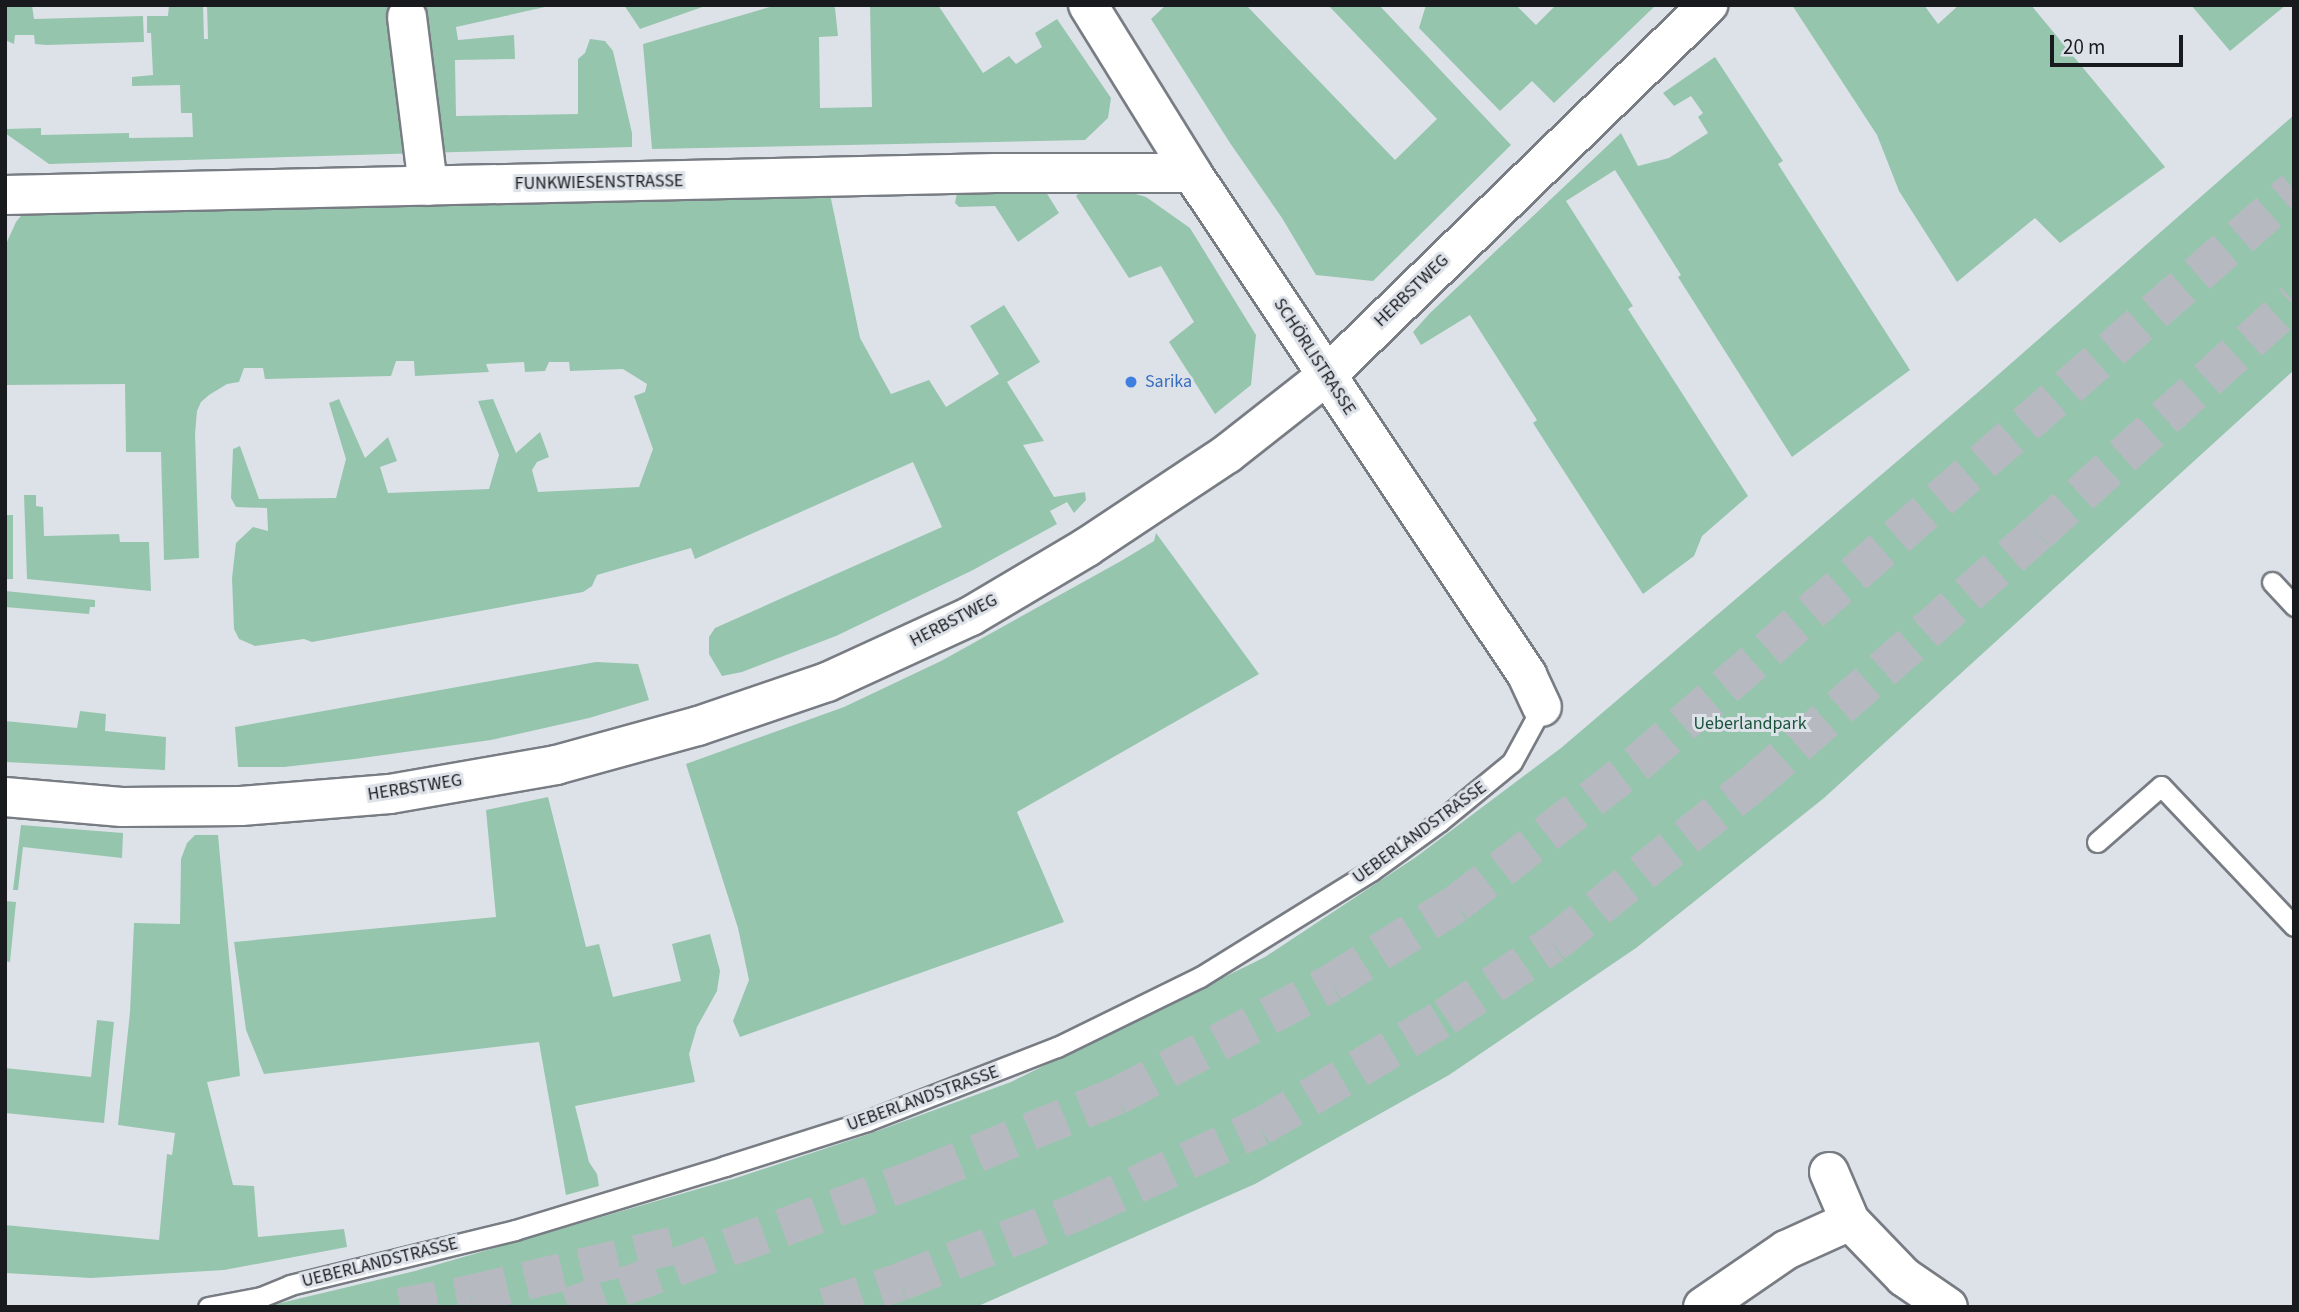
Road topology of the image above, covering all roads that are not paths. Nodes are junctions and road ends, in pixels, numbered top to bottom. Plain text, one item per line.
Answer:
1 (1088, 5) edge
2 (1708, 5) edge
3 (407, 17) dead end
4 (1192, 173) junction
5 (428, 186) junction
6 (5, 195) edge
7 (1326, 376) junction
8 (2272, 582) dead end
9 (2294, 606) edge
10 (1542, 707) joint
11 (5, 797) edge
12 (2097, 842) dead end
13 (2294, 926) edge
14 (1829, 1172) dead end
15 (1850, 1221) junction
16 (208, 1307) edge
17 (1703, 1307) edge
18 (1948, 1307) edge

1 - 4 street, SCHÖRLISTRASSE
2 - 7 street, HERBSTWEG
3 - 5 street
4 - 5 street, FUNKWIESENSTRASSE
4 - 7 street, SCHÖRLISTRASSE
5 - 6 street, FUNKWIESENSTRASSE
7 - 10 street, SCHÖRLISTRASSE
7 - 11 street, HERBSTWEG
8 - 9 lane
10 - 16 lane, UEBERLANDSTRASSE
12 - 13 lane
14 - 15 street
15 - 17 street
15 - 18 street

